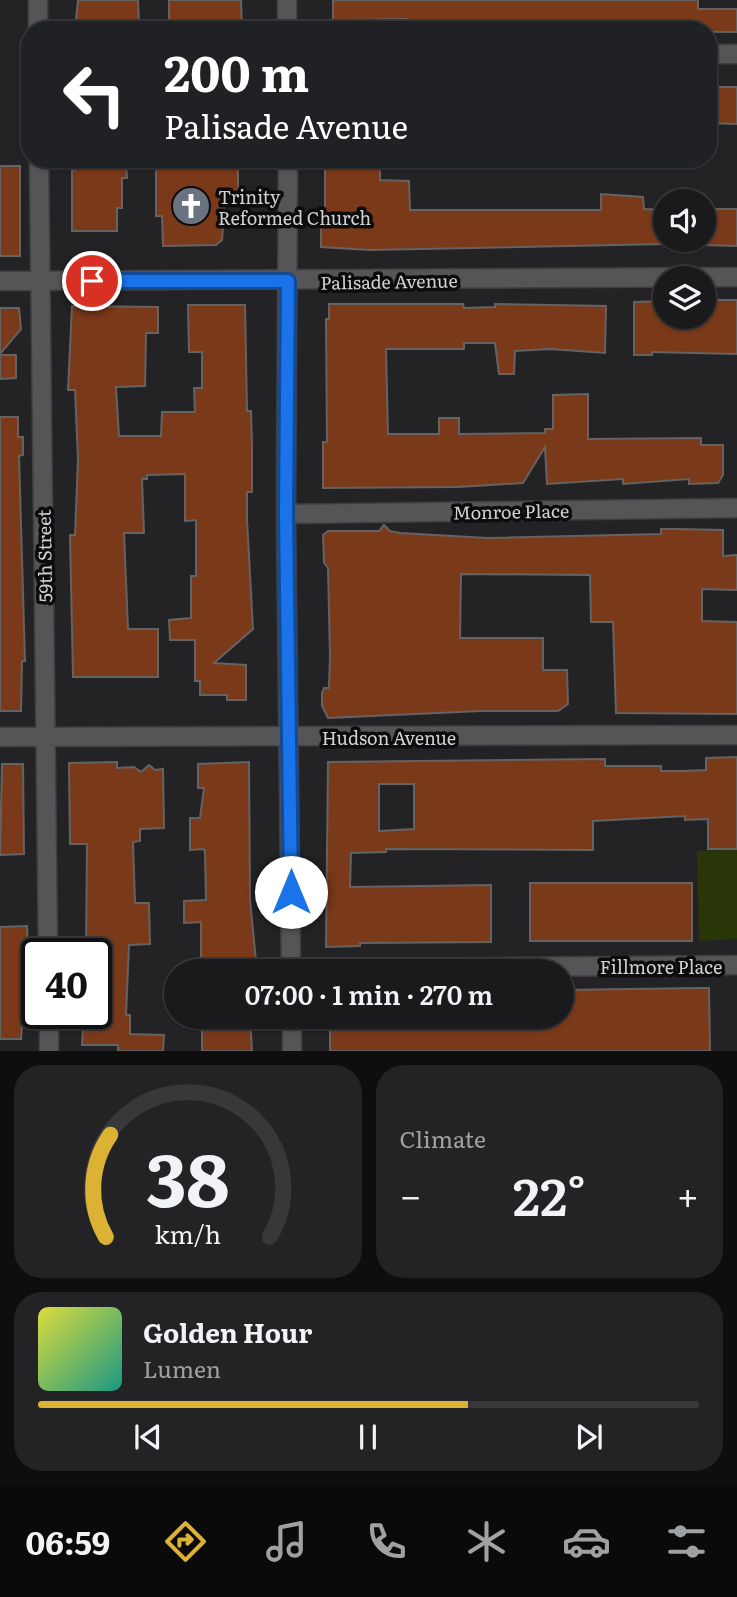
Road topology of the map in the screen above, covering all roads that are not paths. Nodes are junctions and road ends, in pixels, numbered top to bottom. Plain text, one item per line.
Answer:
1 (37, 0) edge
2 (287, 0) edge
3 (38, 21) edge
4 (287, 21) edge
5 (717, 54) edge
6 (737, 54) edge
7 (39, 168) edge
8 (288, 168) edge
9 (737, 277) edge
10 (40, 280) junction
11 (0, 281) edge
12 (288, 281) junction
13 (737, 508) edge
14 (286, 514) junction
15 (737, 735) edge
16 (0, 737) edge
17 (291, 737) junction
18 (47, 738) junction
19 (48, 938) edge
20 (291, 959) edge
21 (737, 965) edge
22 (574, 967) edge
23 (49, 1029) edge
24 (292, 1029) edge
25 (49, 1051) edge
26 (292, 1051) edge

1 - 3 street
2 - 4 street
5 - 6 street
7 - 10 street, 59th Street
8 - 12 street
9 - 12 street, Palisade Avenue
10 - 11 street, Palisade Avenue
10 - 12 street, Palisade Avenue
10 - 18 street, 59th Street
12 - 14 street
13 - 14 street, Monroe Place
14 - 17 street
15 - 17 street, Hudson Avenue
16 - 18 street, Hudson Avenue
17 - 18 street, Hudson Avenue
17 - 20 street
18 - 19 street, 59th Street
21 - 22 street, Fillmore Place
23 - 25 street
24 - 26 street

